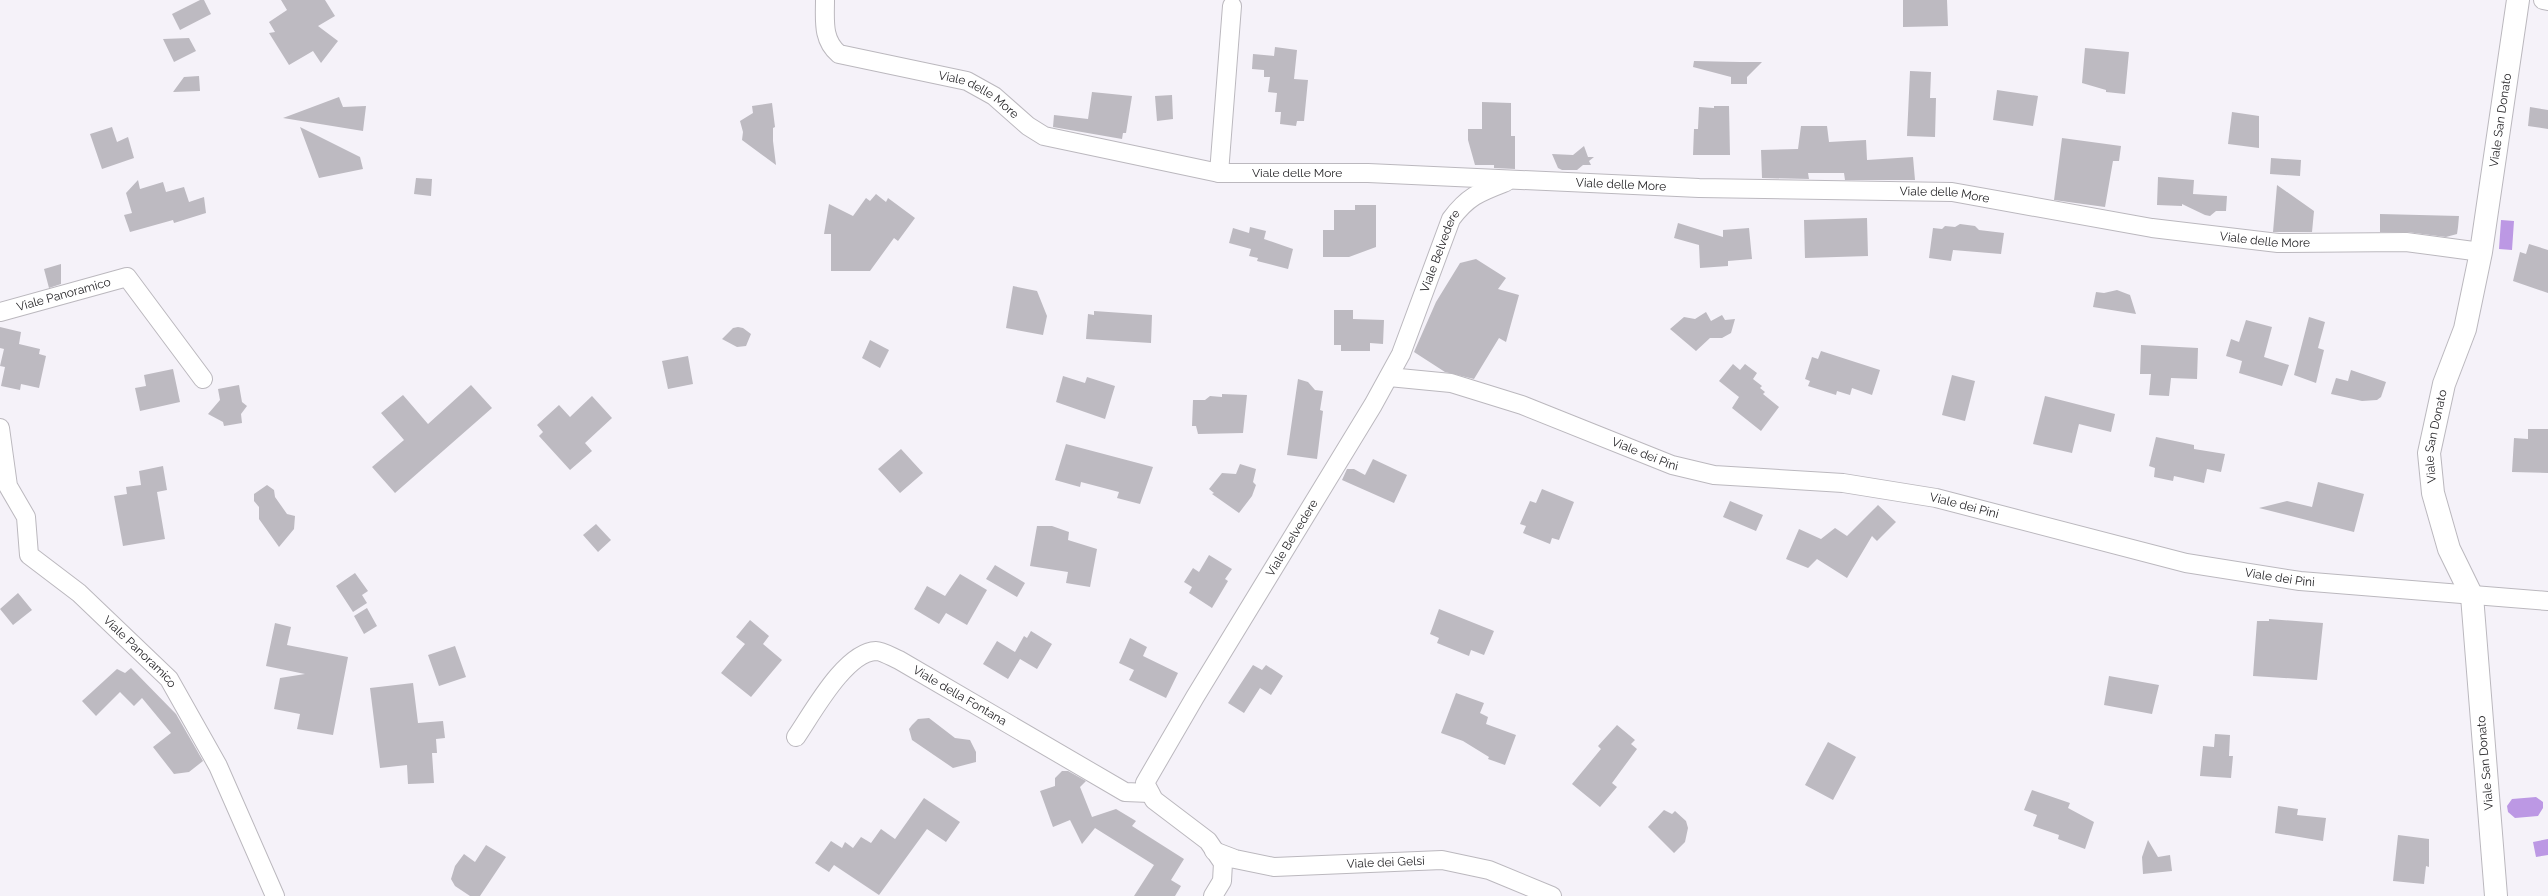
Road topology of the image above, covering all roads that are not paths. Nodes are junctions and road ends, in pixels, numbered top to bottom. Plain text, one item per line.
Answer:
1 (824, 0) edge
2 (2518, 0) edge
3 (2543, 0) edge
4 (2548, 1) edge
5 (1232, 6) dead end
6 (1219, 173) junction
7 (1514, 180) junction
8 (2481, 252) junction
9 (0, 312) edge
10 (1388, 377) junction
11 (203, 379) dead end
12 (0, 428) edge
13 (2472, 596) junction
14 (2548, 601) edge
15 (796, 737) dead end
16 (1150, 793) junction
17 (1214, 851) junction
18 (275, 896) edge
19 (1213, 896) edge
20 (1552, 896) edge
21 (2496, 896) edge

1 - 6 street, Viale delle More
2 - 8 street, Viale San Donato
3 - 4 street
5 - 6 street
6 - 7 street, Viale delle More
7 - 8 street, Viale delle More
7 - 10 street, Viale Belvedere
8 - 13 street, Viale San Donato
9 - 11 street, Viale Panoramico
10 - 13 street, Viale dei Pini
10 - 16 street, Viale Belvedere
12 - 18 street, Viale Panoramico
13 - 14 street, Viale dei Pini
13 - 21 street, Viale San Donato
15 - 16 street, Viale della Fontana
16 - 17 street
17 - 19 street
17 - 20 street, Viale dei Gelsi

